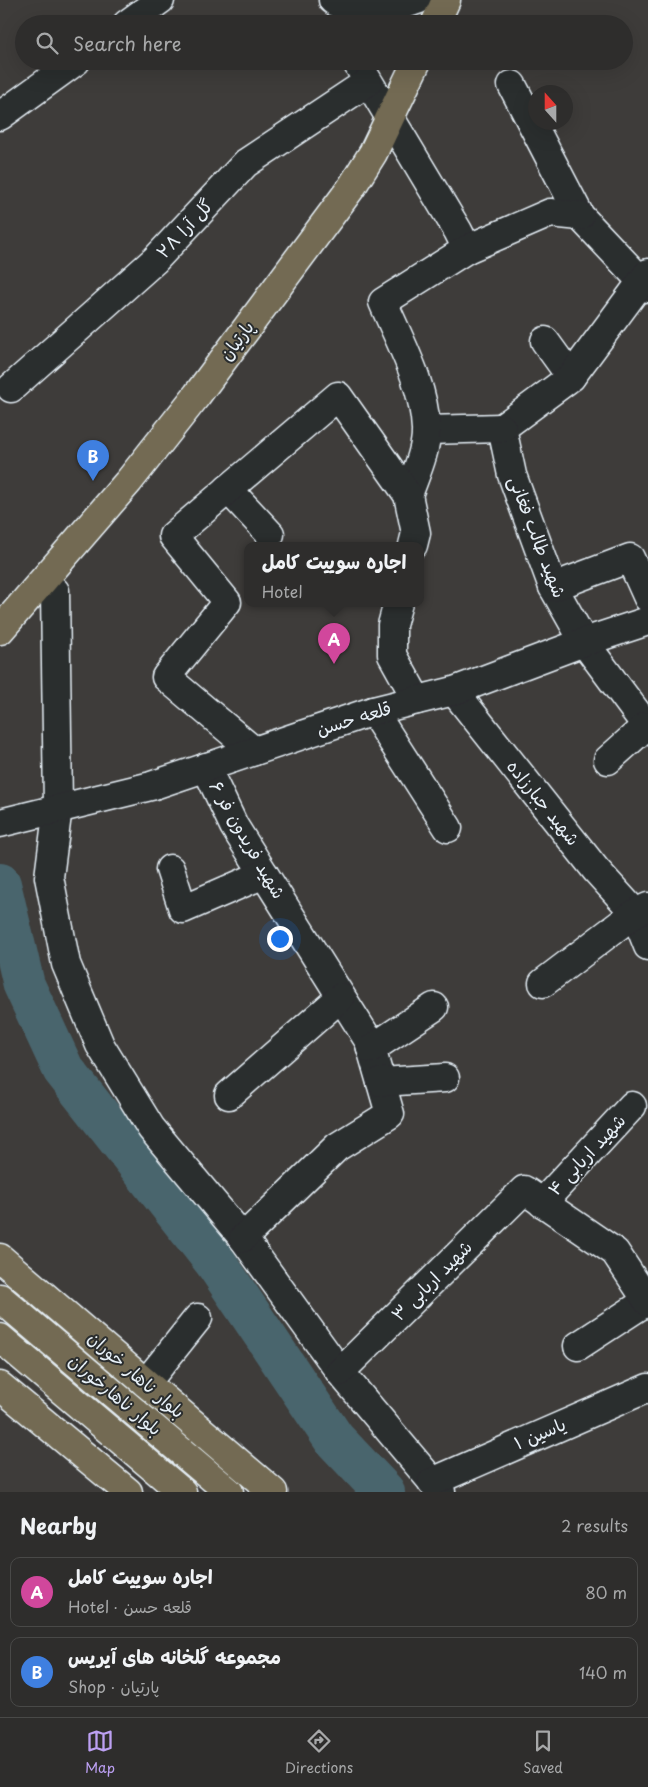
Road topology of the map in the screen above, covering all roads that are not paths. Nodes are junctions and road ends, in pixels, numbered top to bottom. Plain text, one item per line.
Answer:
1 (160, 0) edge
2 (319, 0) edge
3 (334, 0) edge
4 (417, 0) edge
5 (446, 0) edge
6 (139, 15) edge
7 (328, 15) edge
8 (438, 15) edge
9 (64, 70) edge
10 (413, 70) edge
11 (362, 72) edge
12 (512, 85) dead end
13 (0, 116) edge
14 (390, 120) junction
15 (580, 216) junction
16 (466, 249) junction
17 (646, 280) edge
18 (545, 340) dead end
19 (571, 377) junction
20 (11, 388) dead end
21 (502, 428) junction
22 (427, 430) junction
23 (228, 489) junction
24 (408, 495) junction
25 (270, 534) dead end
26 (413, 542) edge
27 (553, 587) junction
28 (55, 591) dead end
29 (648, 598) edge
30 (397, 607) edge
31 (648, 621) edge
32 (0, 630) edge
33 (584, 642) junction
34 (454, 692) junction
35 (417, 700) junction
36 (374, 711) junction
37 (647, 727) edge
38 (254, 751) junction
39 (608, 760) dead end
40 (206, 767) junction
41 (58, 807) junction
42 (12, 819) edge
43 (448, 828) dead end
44 (170, 869) dead end
45 (264, 874) junction
46 (642, 910) edge
47 (648, 946) edge
48 (543, 983) dead end
49 (341, 997) junction
50 (434, 1007) dead end
51 (371, 1049) junction
52 (446, 1078) dead end
53 (381, 1082) junction
54 (229, 1096) dead end
55 (632, 1106) dead end
56 (533, 1197) junction
57 (243, 1238) junction
58 (0, 1258) edge
59 (645, 1292) edge
60 (0, 1298) edge
61 (198, 1318) dead end
62 (0, 1338) edge
63 (578, 1346) dead end
64 (340, 1372) junction
65 (146, 1383) junction
66 (0, 1386) edge
67 (648, 1388) edge
68 (436, 1487) edge
69 (128, 1492) edge
70 (182, 1492) edge
71 (229, 1492) edge
72 (273, 1492) edge

1 - 6 street
2 - 7 street
3 - 4 street
5 - 8 main road
9 - 13 street
10 - 14 main road, پارتیان
11 - 14 street
11 - 20 street, ۲۸ گل آرا
12 - 15 street
14 - 16 street
14 - 32 main road, پارتیان
15 - 16 street
15 - 17 street
16 - 22 street
17 - 19 street
18 - 19 street
19 - 21 street
21 - 22 street
21 - 27 street, شهید طالب فغانی
22 - 24 street
23 - 24 street
23 - 25 street
23 - 38 street
24 - 26 street
27 - 29 street
27 - 33 street, شهید طالب فغانی
28 - 41 street
30 - 35 street
31 - 33 street, قلعه حسن
33 - 34 street, قلعه حسن
33 - 37 street, شهید طالب فغانی
34 - 35 street, قلعه حسن
34 - 46 street, شهید جبارزاده
35 - 36 street, قلعه حسن
36 - 38 street, قلعه حسن
36 - 43 street
37 - 39 street
38 - 40 street, قلعه حسن
40 - 41 street, قلعه حسن
40 - 45 street, شهید فریدون فر ۶
41 - 42 street, قلعه حسن
41 - 57 street
44 - 45 street
45 - 49 street, شهید فریدون فر ۶
46 - 47 street
46 - 48 street
49 - 51 street, شهید فریدون فر ۶
49 - 54 street
50 - 51 street
51 - 53 street, شهید فریدون فر ۶
52 - 53 street
53 - 57 street, شهید فریدون فر ۶
55 - 56 street, شهید اربابی ۴
56 - 59 street
56 - 64 street, شهید اربابی ۳
57 - 64 street
58 - 65 main road, بلوار ناهار خوران
59 - 63 street
60 - 71 main road, بلوار ناهارخوران
61 - 65 street
62 - 70 main road, بلوار ناهارخوران
64 - 68 street
65 - 72 main road, بلوار ناهار خوران
66 - 69 main road
67 - 68 street, یاسین ۱

